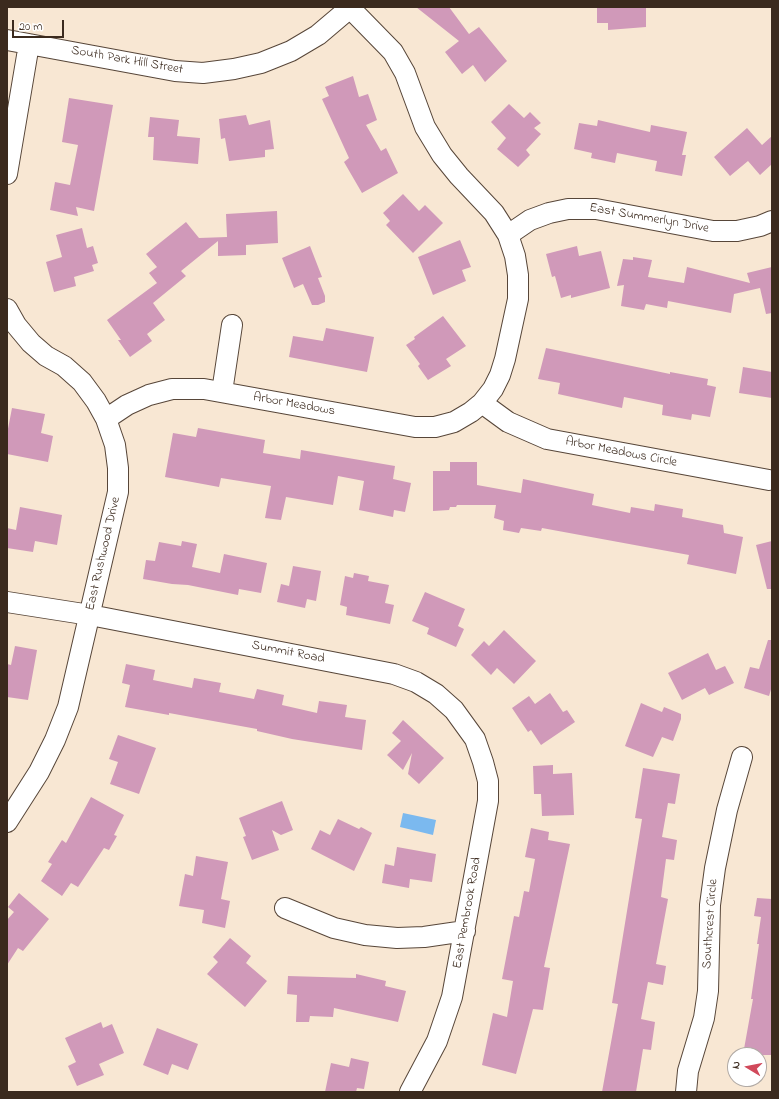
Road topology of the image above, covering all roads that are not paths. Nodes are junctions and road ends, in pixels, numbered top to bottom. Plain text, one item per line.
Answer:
1 (350, 7) edge
2 (7, 40) edge
3 (29, 44) junction
4 (7, 174) edge
5 (772, 221) edge
6 (508, 235) junction
7 (7, 309) edge
8 (232, 325) dead end
9 (222, 392) junction
10 (482, 403) junction
11 (106, 419) junction
12 (769, 480) dead end
13 (7, 602) edge
14 (90, 615) junction
15 (468, 729) joint
16 (742, 757) dead end
17 (7, 822) edge
18 (285, 908) dead end
19 (465, 931) junction
20 (410, 1092) edge
21 (686, 1092) edge

1 - 3 street, South Park Hill Street
1 - 6 street, Arbor Meadows
2 - 3 street, South Park Hill Street
3 - 4 street
5 - 6 street, East Summerlyn Drive
6 - 10 street, Arbor Meadows
7 - 11 street, East Rushwood Drive
8 - 9 street
9 - 10 street, Arbor Meadows
9 - 11 street, Arbor Meadows
10 - 12 street, Arbor Meadows Circle
11 - 14 street, East Rushwood Drive
13 - 14 street, Summit Road
14 - 15 street, Summit Road
14 - 17 street, East Rushwood Drive
15 - 19 street, East Pembrook Road
16 - 21 street, Southcrest Circle
18 - 19 street
19 - 20 street, East Pembrook Road

